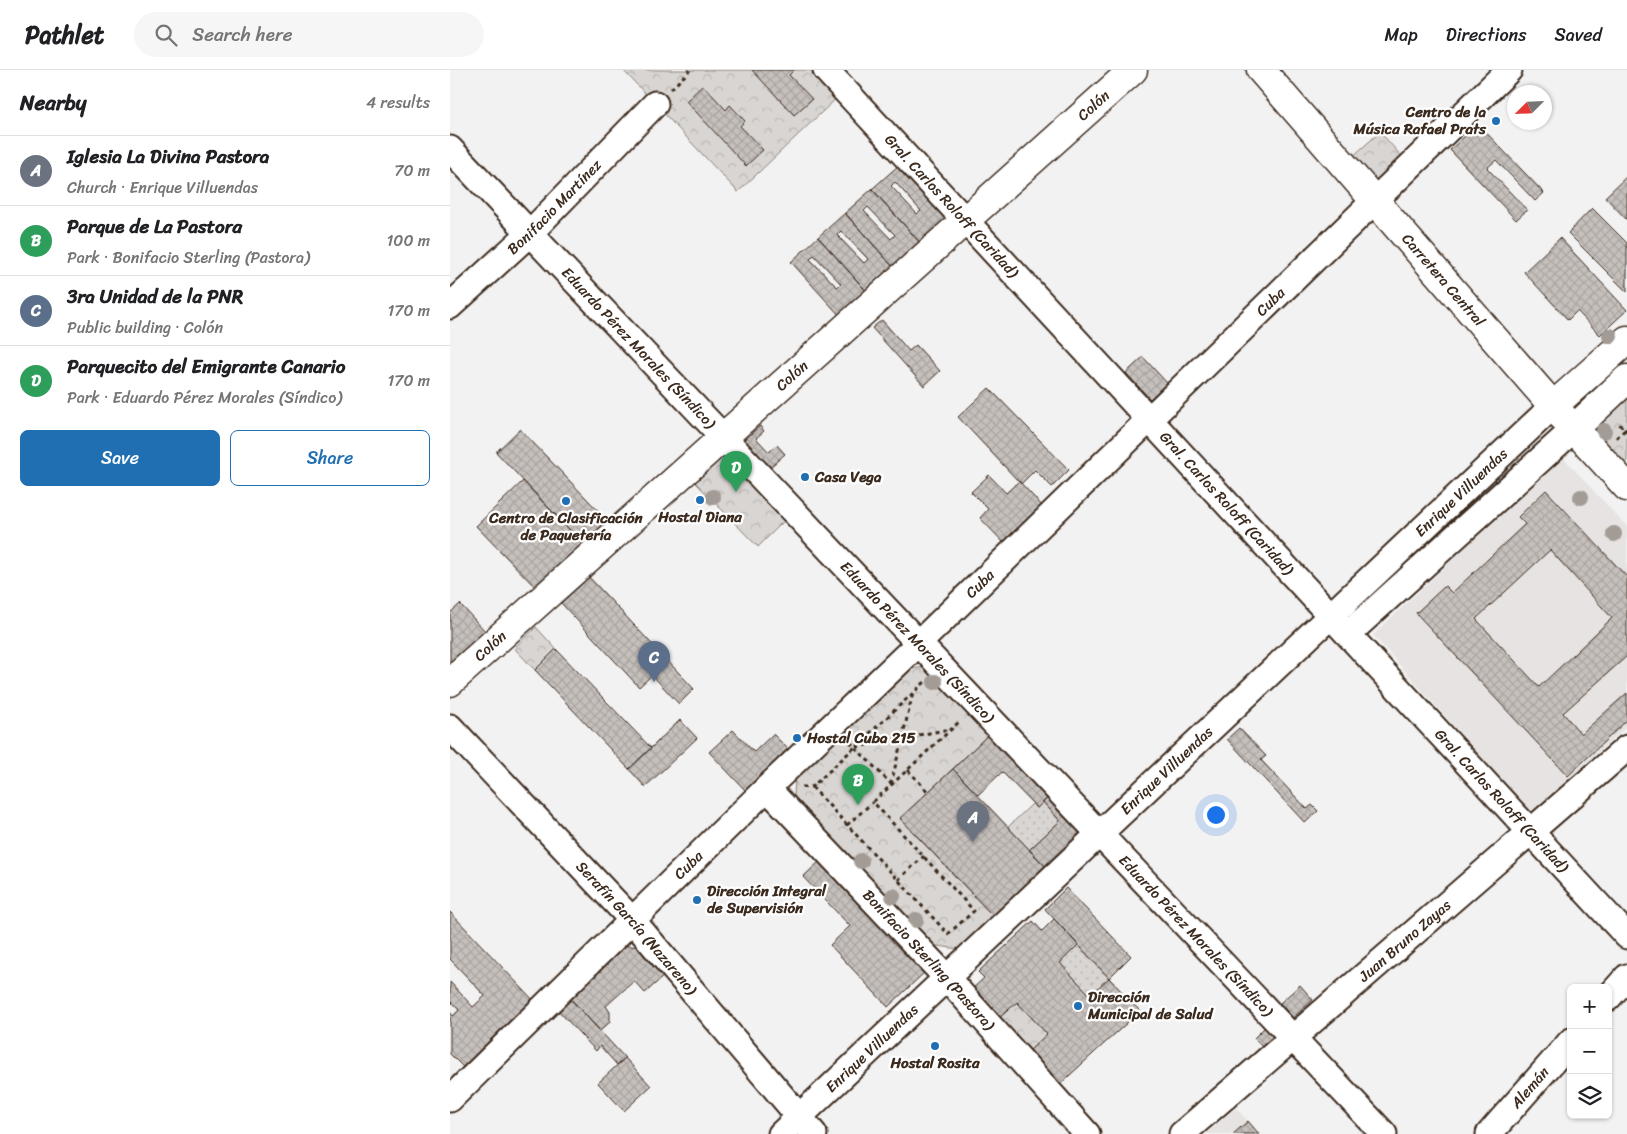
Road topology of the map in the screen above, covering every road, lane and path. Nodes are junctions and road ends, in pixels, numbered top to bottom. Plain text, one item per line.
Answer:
1 (826, 70) edge
2 (1133, 70) edge
3 (1261, 70) edge
4 (1508, 70) edge
5 (655, 104) dead end
6 (450, 149) edge
7 (1374, 202) junction
8 (966, 221) junction
9 (530, 233) junction
10 (450, 306) edge
11 (1627, 340) edge
12 (1627, 379) edge
13 (1553, 406) junction
14 (1149, 419) junction
15 (1574, 429) junction
16 (724, 437) junction
17 (1627, 487) edge
18 (1330, 615) junction
19 (1348, 634) junction
20 (919, 643) junction
21 (450, 682) edge
22 (931, 688) dead end
23 (913, 693) junction
24 (955, 714) dead end
25 (450, 727) edge
26 (951, 729) junction
27 (902, 738) junction
28 (855, 747) junction
29 (1627, 748) edge
30 (908, 770) junction
31 (891, 785) junction
32 (767, 788) junction
33 (928, 792) dead end
34 (873, 802) junction
35 (848, 825) junction
36 (1530, 831) junction
37 (1101, 834) junction
38 (924, 856) junction
39 (898, 880) junction
40 (633, 921) junction
41 (1627, 936) edge
42 (1627, 977) edge
43 (948, 978) junction
44 (1612, 994) edge
45 (1294, 1038) junction
46 (1567, 1046) edge
47 (450, 1099) edge
48 (806, 1125) edge
49 (781, 1134) edge
50 (1087, 1134) edge
51 (1182, 1134) edge
52 (1384, 1134) edge
53 (1489, 1134) edge

1 - 8 street, Gral. Carlos Roloff (Caridad)
2 - 8 main road, Colón
3 - 7 main road, Carretera Central
4 - 7 street, Cuba
5 - 9 street, Bonifacio Martínez
6 - 9 street, Eduardo Pérez Morales (Síndico)
7 - 13 main road, Carretera Central
7 - 14 street, Cuba
8 - 14 street, Gral. Carlos Roloff (Caridad)
8 - 16 main road, Colón
9 - 10 street, Bonifacio Martínez
9 - 16 street, Eduardo Pérez Morales (Síndico)
11 - 13 main road
12 - 15 main road
13 - 15 main road, Carretera Central
13 - 18 street, Enrique Villuendas
14 - 18 street, Gral. Carlos Roloff (Caridad)
14 - 20 street, Cuba
15 - 17 main road, Carretera Central
15 - 19 street, Enrique Villuendas
16 - 20 street, Eduardo Pérez Morales (Síndico)
16 - 21 main road, Colón
18 - 19 street, Gral. Carlos Roloff (Caridad)
18 - 37 street, Enrique Villuendas
19 - 36 street, Gral. Carlos Roloff (Caridad)
20 - 32 street, Cuba
20 - 37 street, Eduardo Pérez Morales (Síndico)
22 - 23 path
23 - 27 path
23 - 28 path
24 - 26 path
25 - 40 street, Serafín García (Nazareno)
26 - 27 path
26 - 30 path
27 - 28 path
27 - 31 path
28 - 31 path
28 - 35 path
29 - 36 street, Juan Bruno Zayas
30 - 31 path
30 - 33 path
31 - 34 path
32 - 40 street, Cuba
32 - 43 street, Bonifacio Sterling (Pastora)
34 - 35 path
34 - 38 path
35 - 39 path
36 - 41 street, Gral. Carlos Roloff (Caridad)
36 - 45 street, Juan Bruno Zayas
37 - 43 street, Enrique Villuendas
37 - 45 street, Eduardo Pérez Morales (Síndico)
38 - 39 path
38 - 39 path
40 - 47 street, Cuba
40 - 48 street, Serafín García (Nazareno)
42 - 44 street
43 - 48 street, Enrique Villuendas
43 - 50 street, Bonifacio Sterling (Pastora)
45 - 51 street, Juan Bruno Zayas
45 - 52 street, Eduardo Pérez Morales (Síndico)
46 - 53 street, Alemán
48 - 49 street, Enrique Villuendas

